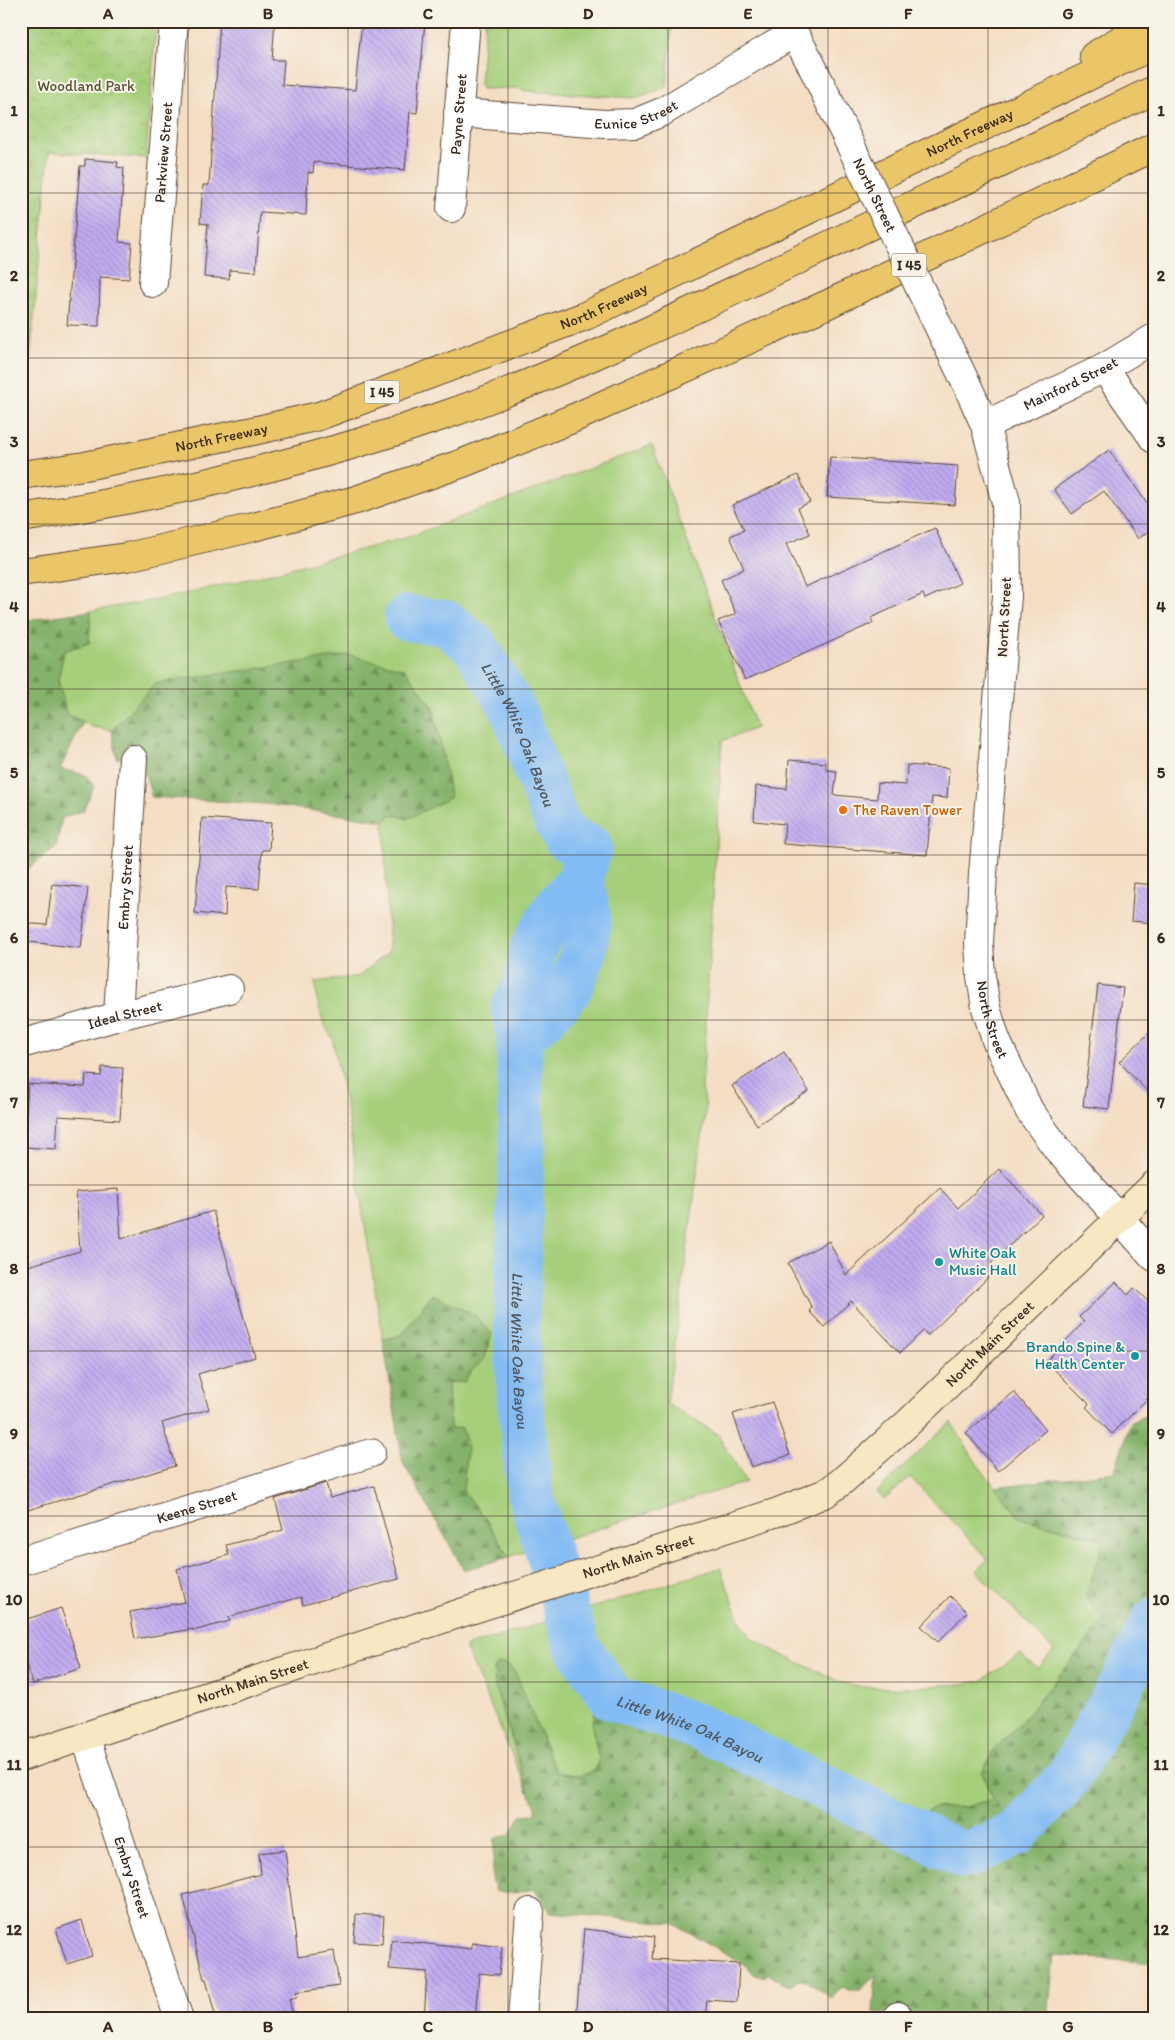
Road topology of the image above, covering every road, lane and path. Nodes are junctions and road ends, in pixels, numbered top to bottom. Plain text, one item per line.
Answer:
1 (174, 21) edge
2 (466, 21) edge
3 (1151, 21) edge
4 (792, 27) edge
5 (1154, 45) edge
6 (1154, 90) edge
7 (458, 113) junction
8 (969, 133) junction
9 (1154, 147) edge
10 (452, 208) dead end
11 (153, 283) dead end
12 (1154, 338) edge
13 (1104, 368) junction
14 (985, 425) junction
15 (1154, 439) edge
16 (21, 475) edge
17 (21, 518) edge
18 (21, 572) edge
19 (133, 758) dead end
20 (229, 989) dead end
21 (118, 1016) junction
22 (21, 1044) edge
23 (1154, 1185) edge
24 (1119, 1218) junction
25 (1154, 1257) edge
26 (371, 1453) dead end
27 (21, 1561) edge
28 (85, 1736) junction
29 (21, 1757) edge
30 (530, 1912) dead end
31 (179, 2019) edge
32 (522, 2019) edge

1 - 11 street, Parkview Street
2 - 7 street, Payne Street
3 - 8 highway
4 - 7 street, Eunice Street
4 - 14 street, North Street, bridge
5 - 8 highway, North Freeway / I 45
6 - 17 highway
7 - 10 street, Payne Street
8 - 16 highway, North Freeway / I 45
9 - 18 highway, I 45
12 - 13 street, Mainford Street
13 - 14 street, Mainford Street
13 - 15 street
14 - 24 street, North Street
19 - 21 street, Embry Street
20 - 21 street, Ideal Street
21 - 22 street, Ideal Street
23 - 24 main road, North Main Street
24 - 25 street, North Street
24 - 28 main road, North Main Street
26 - 27 street, Keene Street
28 - 29 main road, North Main Street
28 - 31 street, Embry Street
30 - 32 street

